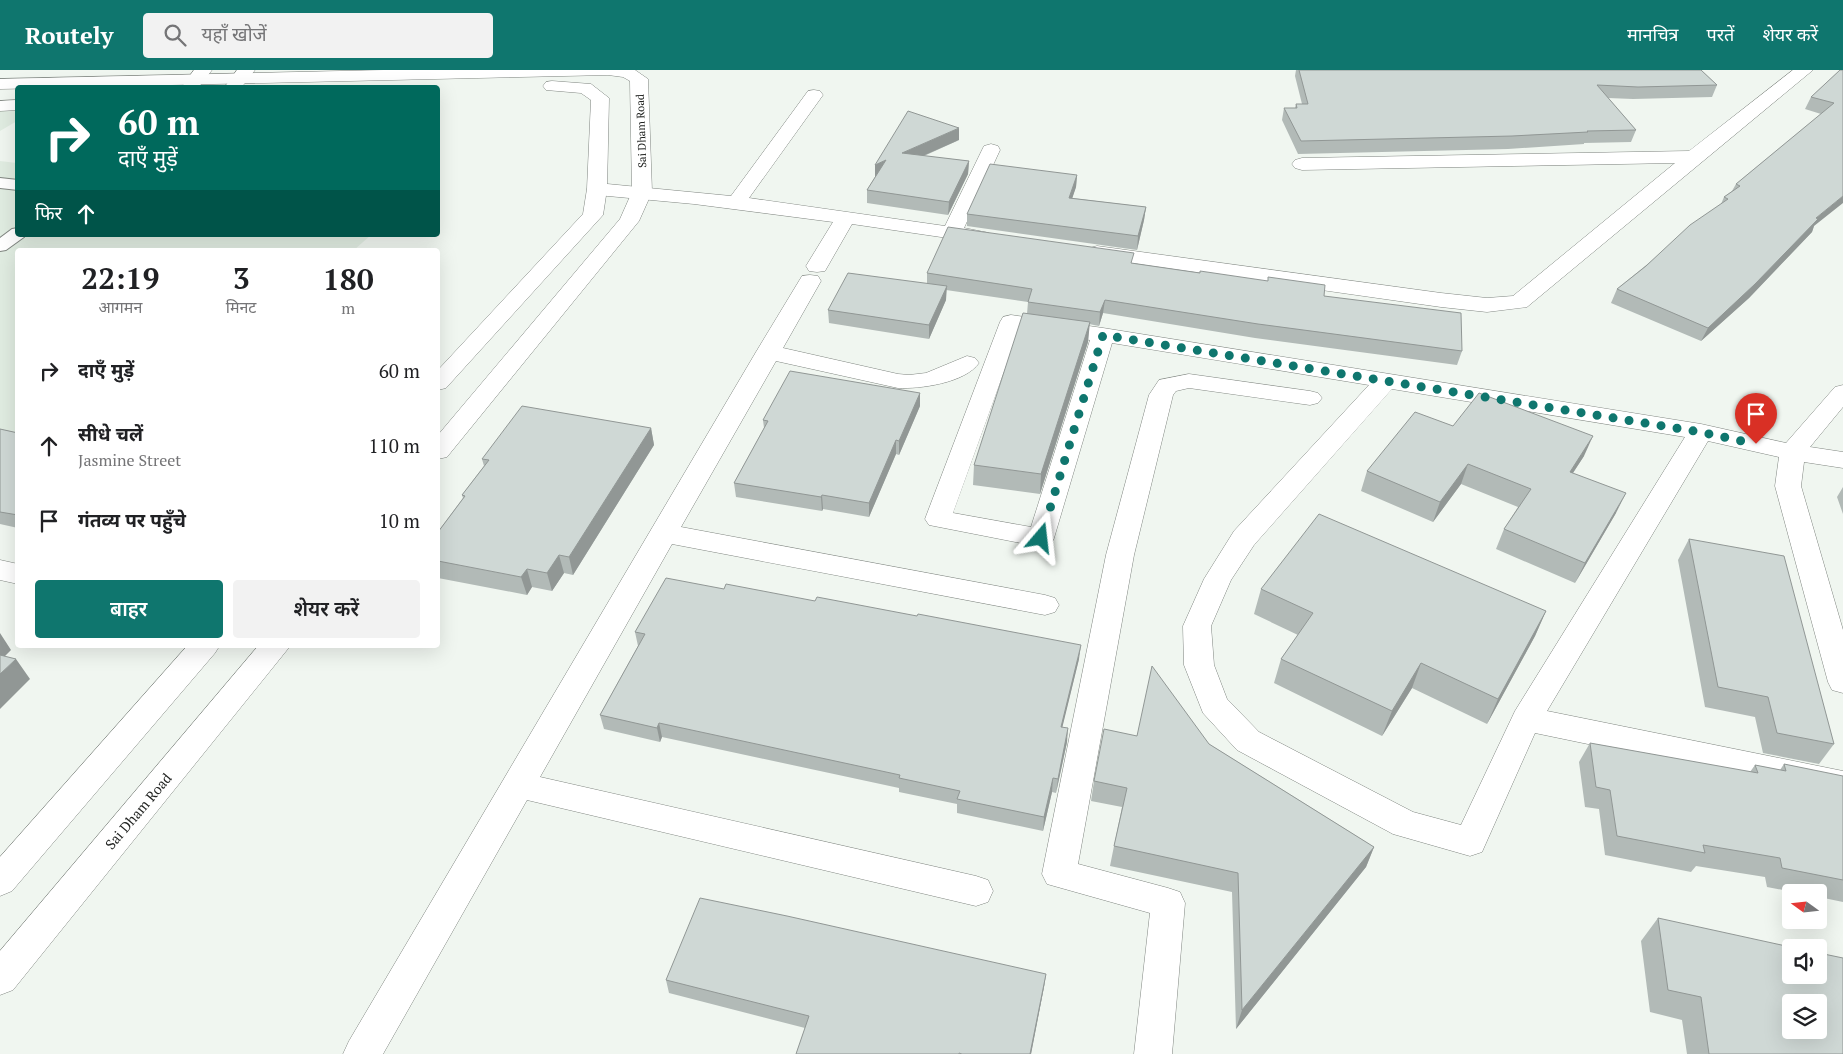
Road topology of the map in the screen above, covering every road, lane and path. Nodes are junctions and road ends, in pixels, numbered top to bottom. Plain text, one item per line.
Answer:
1 (1804, 70) edge
2 (509, 71) edge
3 (240, 78) edge
4 (196, 79) edge
5 (639, 79) junction
6 (0, 84) edge
7 (585, 88) junction
8 (440, 90) edge
9 (814, 95) dead end
10 (15, 105) edge
11 (0, 106) edge
12 (991, 150) dead end
13 (1694, 157) junction
14 (1302, 164) dead end
15 (0, 183) edge
16 (15, 186) edge
17 (597, 189) junction
18 (642, 192) junction
19 (735, 204) junction
20 (845, 218) junction
21 (952, 232) junction
22 (15, 235) edge
23 (1003, 239) edge
24 (0, 246) edge
25 (1080, 250) edge
26 (1103, 335) junction
27 (768, 352) junction
28 (966, 363) dead end
29 (440, 381) edge
30 (1385, 382) junction
31 (1843, 392) edge
32 (1310, 398) dead end
33 (1700, 432) junction
34 (440, 449) edge
35 (1792, 452) junction
36 (1843, 460) edge
37 (663, 533) junction
38 (0, 570) edge
39 (15, 573) edge
40 (1045, 605) dead end
41 (202, 648) edge
42 (274, 648) edge
43 (1843, 682) edge
44 (1526, 719) junction
45 (1843, 784) edge
46 (518, 785) junction
47 (0, 881) edge
48 (976, 891) dead end
49 (0, 978) edge
50 (362, 1054) edge
51 (1153, 1054) edge

1 - 13 street
2 - 3 street, Sai Dham Road
2 - 5 street, Sai Dham Road
3 - 4 street, Sai Dham Road
4 - 6 street, Sai Dham Road
5 - 7 street
5 - 18 street, Sai Dham Road
7 - 8 street
7 - 17 street
9 - 19 street
10 - 11 street
12 - 21 street
13 - 14 street
13 - 25 street
15 - 16 lane
17 - 18 street
17 - 29 street
18 - 19 street
18 - 34 street, Sai Dham Road
19 - 20 street
20 - 21 street
20 - 27 street
21 - 23 street
22 - 24 lane
26 - 26 street
26 - 30 street
27 - 28 street
27 - 37 street
30 - 33 street
30 - 44 street
31 - 35 street
32 - 51 street
33 - 35 street
33 - 44 street
35 - 36 street
35 - 43 street
37 - 40 street
37 - 46 street
38 - 39 street
41 - 47 street
42 - 49 street, Sai Dham Road
44 - 45 street
46 - 48 street
46 - 50 street

